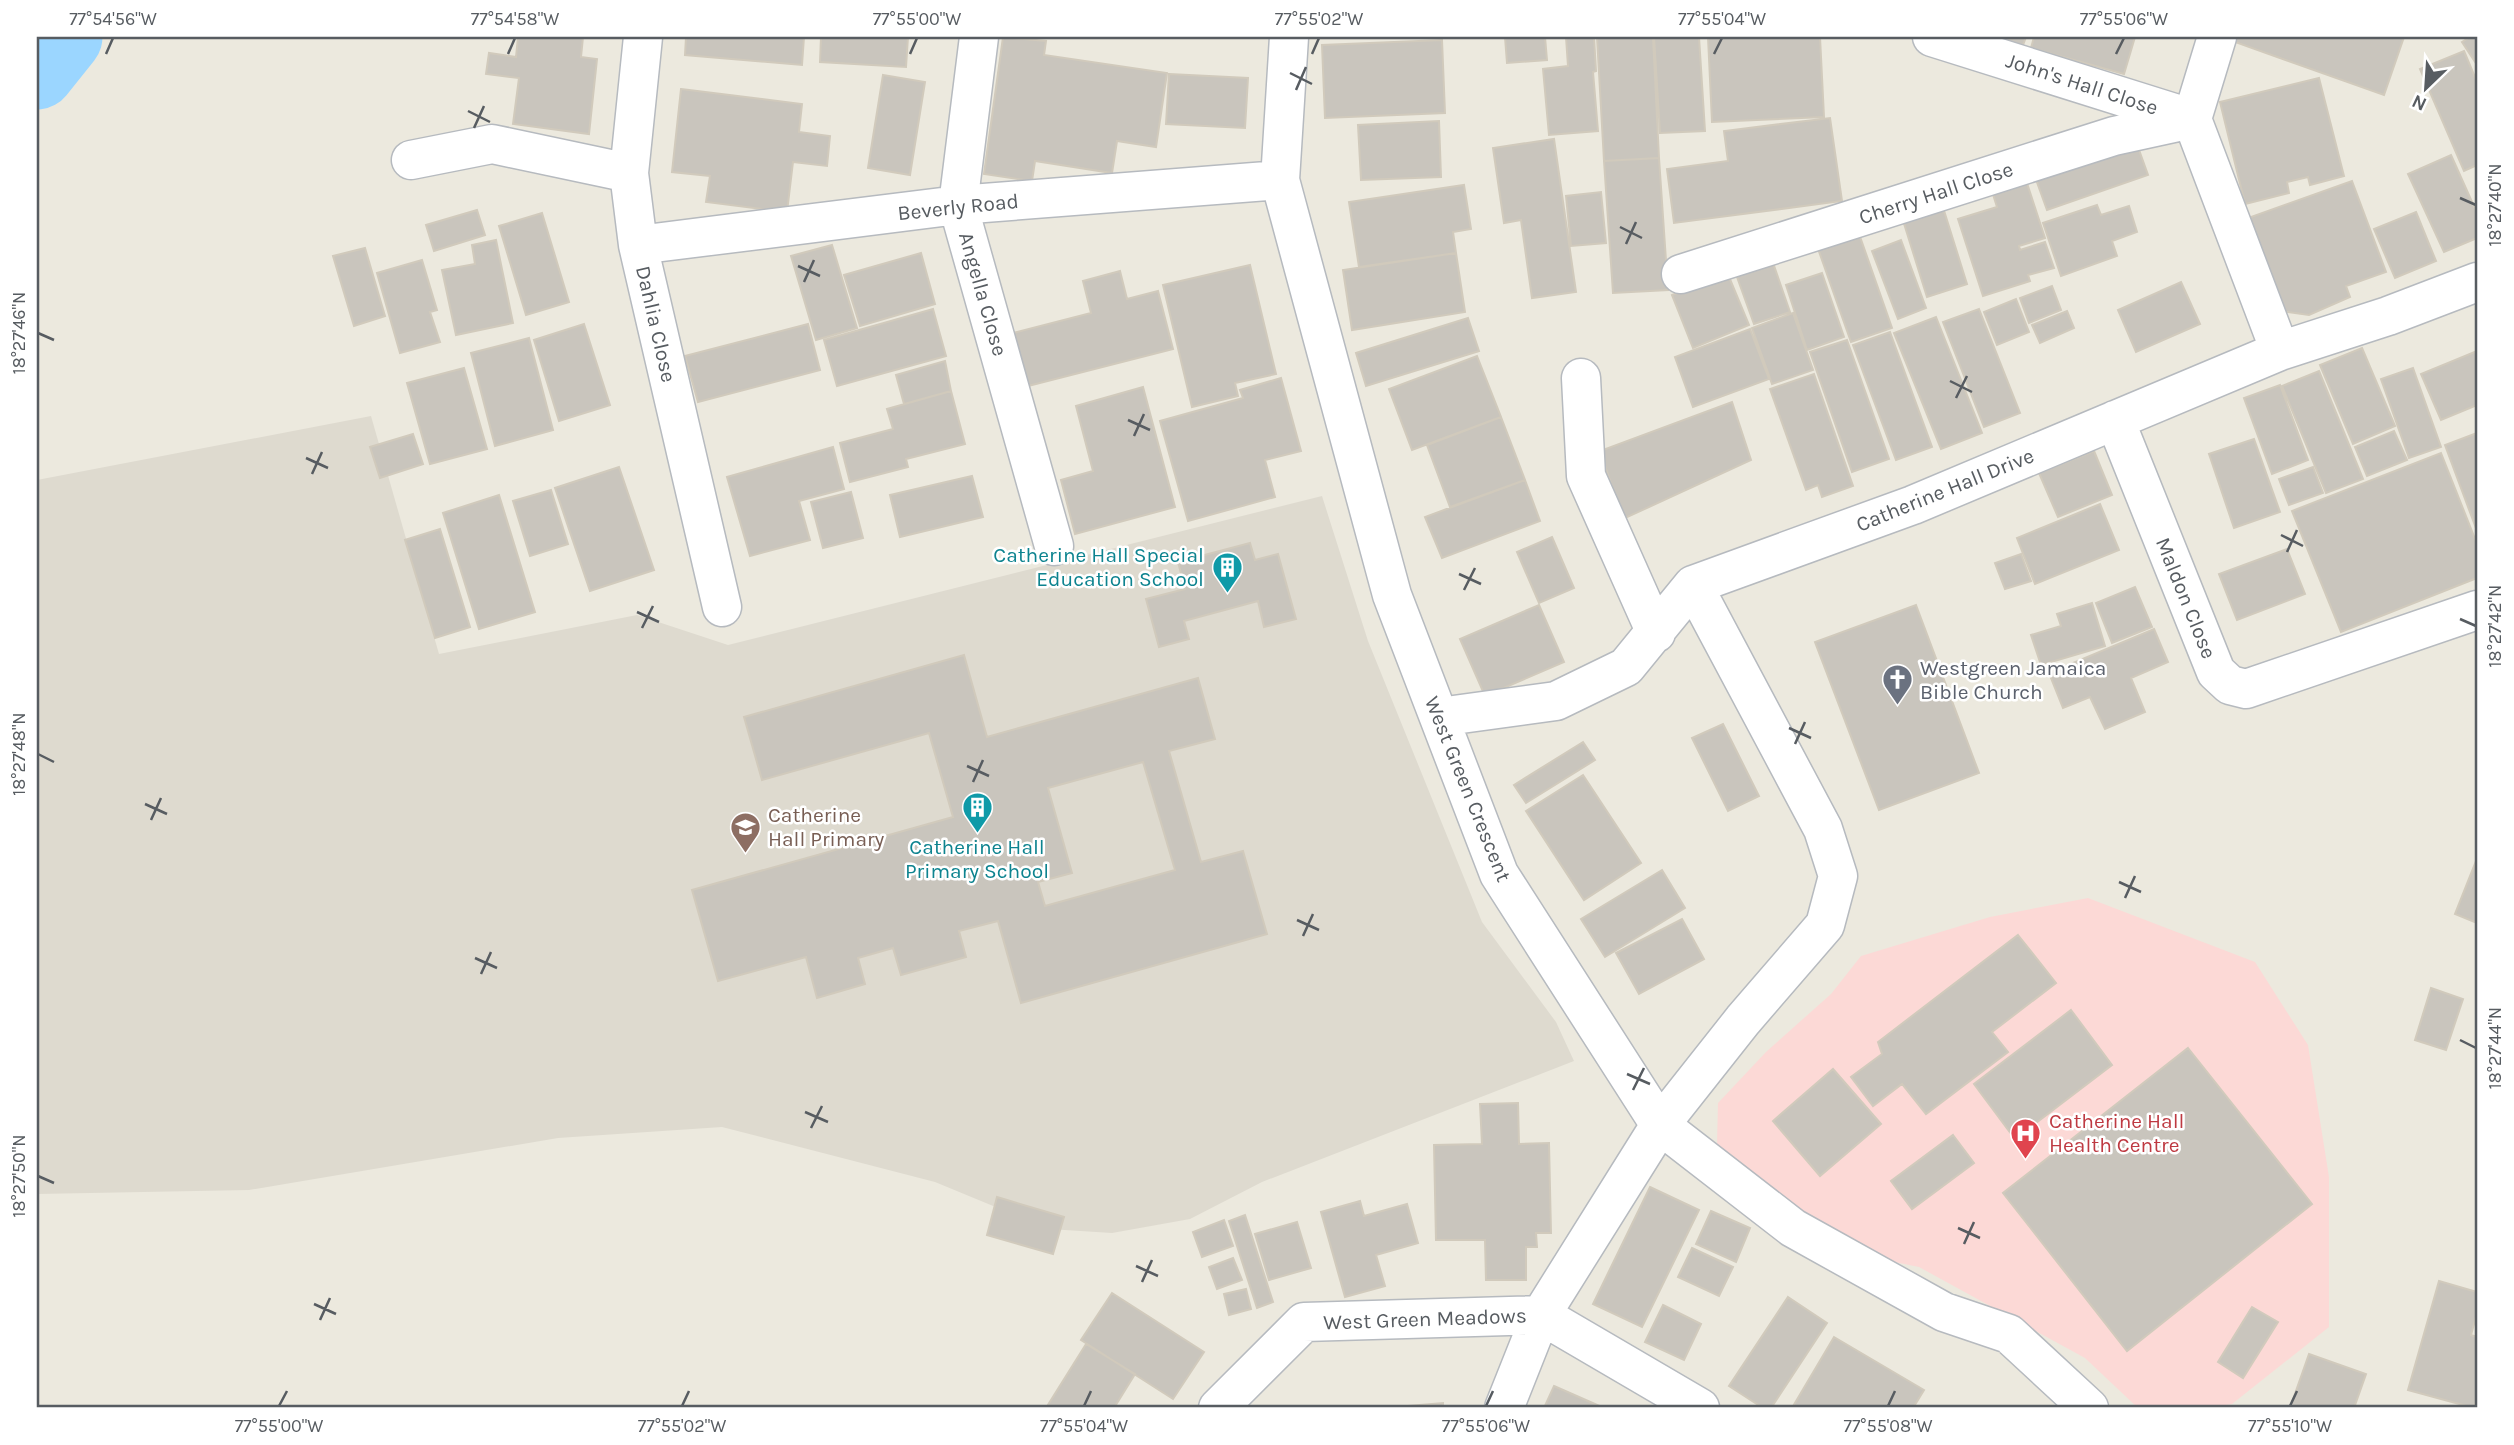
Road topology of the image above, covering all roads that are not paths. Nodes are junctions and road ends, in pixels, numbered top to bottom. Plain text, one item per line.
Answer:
1 (643, 37) edge
2 (979, 37) edge
3 (1289, 37) edge
4 (1932, 37) edge
5 (2217, 37) edge
6 (2192, 119) junction
7 (411, 160) dead end
8 (629, 173) junction
9 (1280, 180) junction
10 (958, 205) junction
11 (638, 245) junction
12 (1681, 274) dead end
13 (2477, 282) edge
14 (2280, 351) junction
15 (1581, 378) dead end
16 (2115, 421) junction
17 (1054, 546) dead end
18 (1693, 585) junction
19 (722, 607) dead end
20 (2477, 610) edge
21 (1656, 634) junction
22 (1439, 717) junction
23 (1660, 1125) junction
24 (1541, 1315) junction
25 (1218, 1408) edge
26 (1504, 1408) edge
27 (1700, 1408) edge
28 (2089, 1408) edge

1 - 8 street, Dahlia Close
2 - 10 street, Angella Close
3 - 9 street, West Green Crescent
4 - 6 street, John's Hall Close
5 - 6 street
6 - 12 street, Cherry Hall Close
6 - 14 street
7 - 8 street
8 - 11 street, Dahlia Close
9 - 10 street, Beverly Road
9 - 22 street, West Green Crescent
10 - 11 street, Beverly Road
10 - 17 street, Angella Close
11 - 19 street, Dahlia Close
13 - 14 street, Catherine Hall Drive
14 - 16 street, Catherine Hall Drive
15 - 21 street
16 - 18 street, Catherine Hall Drive
16 - 20 street, Maldon Close
18 - 21 street
18 - 23 street, West Green Meadows
21 - 22 street
22 - 23 street, West Green Crescent
23 - 24 street, West Green Meadows
23 - 28 street, West Green Crescent
24 - 25 street, West Green Meadows
24 - 26 street, West Green Meadows
24 - 27 street, West Green Meadows

